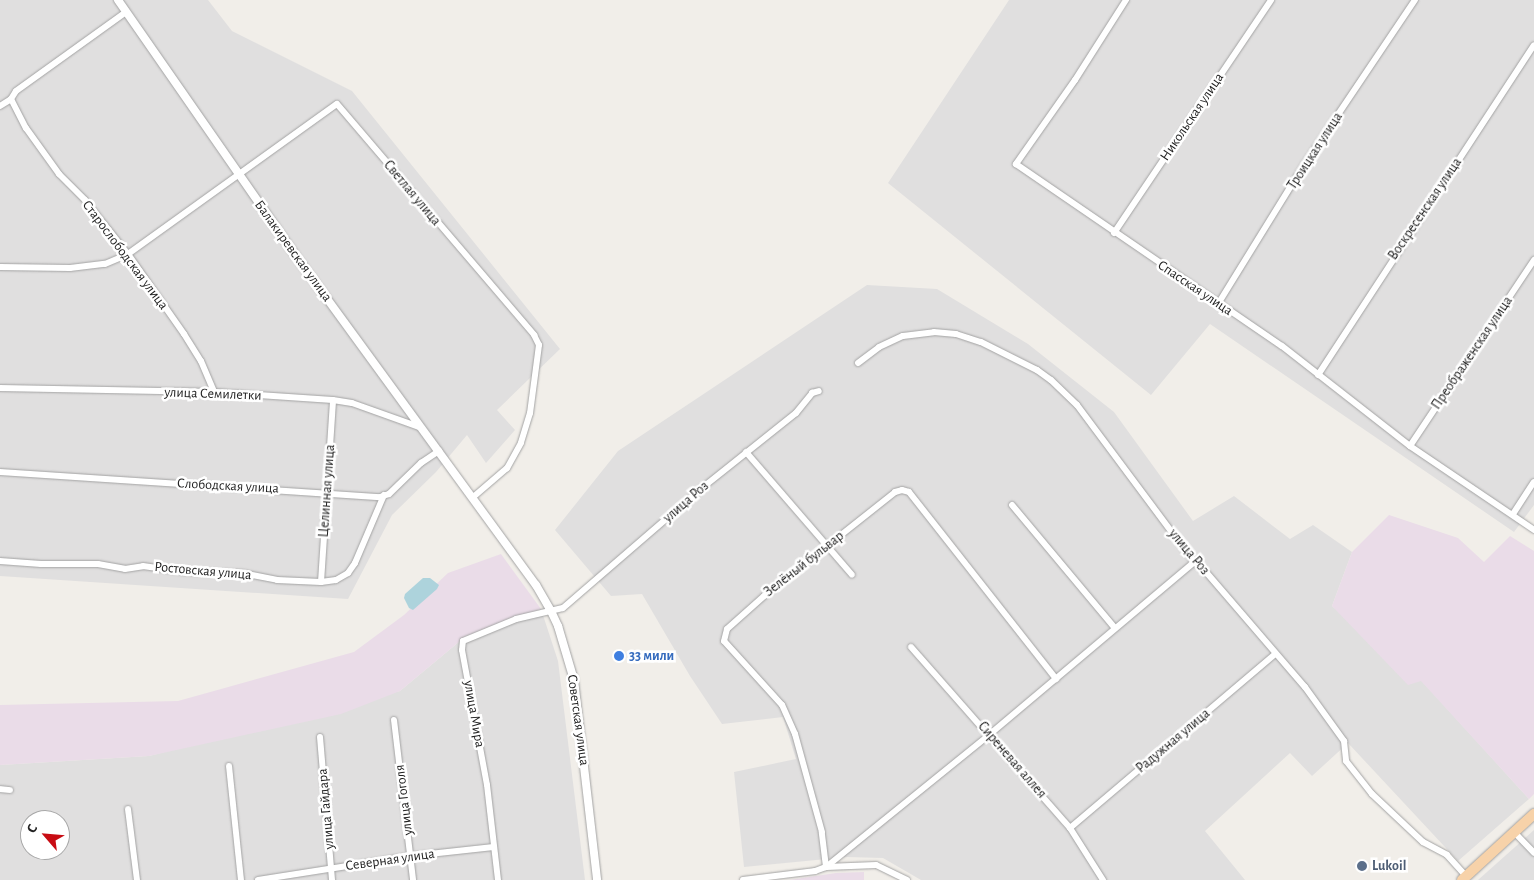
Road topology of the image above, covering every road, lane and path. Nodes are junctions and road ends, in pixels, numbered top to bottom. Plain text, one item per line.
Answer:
1 (118, 0) edge
2 (1126, 0) edge
3 (1271, 0) edge
4 (1415, 0) edge
5 (126, 12) junction
6 (1534, 45) edge
7 (11, 99) junction
8 (0, 106) edge
9 (238, 175) junction
10 (1114, 233) junction
11 (128, 254) junction
12 (1534, 260) edge
13 (0, 267) edge
14 (1218, 304) junction
15 (858, 363) dead end
16 (1318, 374) junction
17 (0, 388) edge
18 (819, 391) dead end
19 (214, 392) junction
20 (333, 400) junction
21 (422, 428) junction
22 (1410, 446) junction
23 (439, 451) junction
24 (746, 452) junction
25 (0, 472) edge
26 (1534, 482) edge
27 (327, 492) junction
28 (384, 495) junction
29 (472, 498) junction
30 (1012, 505) dead end
31 (1513, 514) junction
32 (1534, 530) edge
33 (828, 546) junction
34 (0, 561) edge
35 (1194, 562) junction
36 (852, 575) dead end
37 (321, 582) junction
38 (551, 611) junction
39 (1115, 628) junction
40 (911, 647) dead end
41 (1276, 654) junction
42 (1056, 679) junction
43 (394, 720) dead end
44 (990, 734) junction
45 (320, 737) dead end
46 (229, 766) dead end
47 (0, 789) edge
48 (10, 790) dead end
49 (128, 809) dead end
50 (1534, 814) edge
51 (1070, 828) junction
52 (1514, 832) junction
53 (494, 847) junction
54 (1534, 853) edge
55 (411, 856) junction
56 (826, 867) junction
57 (331, 868) junction
58 (1468, 876) edge
59 (138, 880) edge
60 (241, 880) edge
61 (258, 880) edge
62 (332, 880) edge
63 (414, 880) edge
64 (498, 880) edge
65 (597, 880) edge
66 (744, 880) edge
67 (907, 880) edge
68 (1103, 880) edge

1 - 5 street, Балакиревская улица
2 - 10 street, Спасская улица
3 - 10 street, Никольская улица
4 - 14 street, Троицкая улица
5 - 7 street
5 - 9 street, Балакиревская улица
6 - 16 street, Воскресенская улица
7 - 8 street
7 - 11 street, Старослободская улица
9 - 11 street, Светлая улица
9 - 21 street, Балакиревская улица
9 - 29 street, Светлая улица
10 - 14 street, Спасская улица
11 - 13 street, Светлая улица
11 - 19 street, Старослободская улица
12 - 22 street, Преображенская улица
14 - 16 street, Спасская улица
15 - 35 street, улица Роз
16 - 22 street, Спасская улица
17 - 19 street, улица Семилетки
18 - 24 street, улица Роз
19 - 20 street, улица Семилетки
20 - 21 street, улица Семилетки
20 - 27 street, Целинная улица
21 - 23 street, Балакиревская улица
22 - 31 street, Спасская улица
23 - 28 street
23 - 29 street, Балакиревская улица
24 - 33 street
24 - 38 street, улица Роз
25 - 27 street, Слободская улица
26 - 31 street
27 - 28 street, Слободская улица
27 - 37 street, Целинная улица
28 - 37 street, Ростовская улица
29 - 38 street, Советская улица
30 - 39 street
31 - 32 street, Спасская улица
33 - 36 street
33 - 42 street, Зелёный бульвар
33 - 56 street, Зелёный бульвар
34 - 37 street, Ростовская улица
35 - 39 street
35 - 41 street, улица Роз
38 - 53 street, улица Мира
38 - 65 street, Советская улица
39 - 42 street
40 - 44 street, Сиреневая аллея
41 - 51 street, Радужная улица
41 - 58 street, улица Роз
42 - 44 street
43 - 55 street, улица Гоголя
44 - 51 street, Сиреневая аллея
44 - 56 street
45 - 57 street, улица Гайдара
46 - 60 street
47 - 48 street
49 - 59 street
50 - 52 main road
51 - 68 street, Сиреневая аллея
52 - 54 street
52 - 58 main road
53 - 55 street, Северная улица
53 - 64 street, улица Мира
55 - 57 street, Северная улица
55 - 63 street, улица Гоголя
56 - 66 street
56 - 67 street
57 - 61 street, Северная улица
57 - 62 street, улица Гайдара

